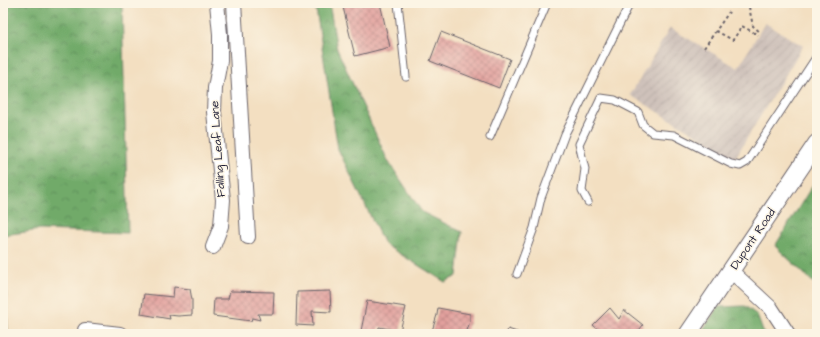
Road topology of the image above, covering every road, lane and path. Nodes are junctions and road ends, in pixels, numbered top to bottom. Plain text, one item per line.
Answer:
1 (217, 3) edge
2 (234, 3) edge
3 (398, 3) edge
4 (547, 3) edge
5 (630, 3) edge
6 (749, 7) dead end
7 (729, 12) dead end
8 (716, 30) junction
9 (760, 32) dead end
10 (758, 35) dead end
11 (704, 48) dead end
12 (817, 56) edge
13 (406, 77) dead end
14 (490, 137) dead end
15 (817, 143) edge
16 (588, 202) dead end
17 (248, 237) dead end
18 (213, 247) dead end
19 (731, 271) junction
20 (517, 274) dead end
21 (85, 334) edge
22 (120, 334) edge
23 (688, 334) edge
24 (788, 334) edge

1 - 18 street, Falling Leaf Lane
2 - 17 street
3 - 13 lane
4 - 14 lane
5 - 20 lane
6 - 9 path
7 - 8 path
8 - 10 path
8 - 11 path
12 - 16 lane
15 - 19 street, Dupont Road
19 - 23 street, Dupont Road
19 - 24 street
21 - 22 street

